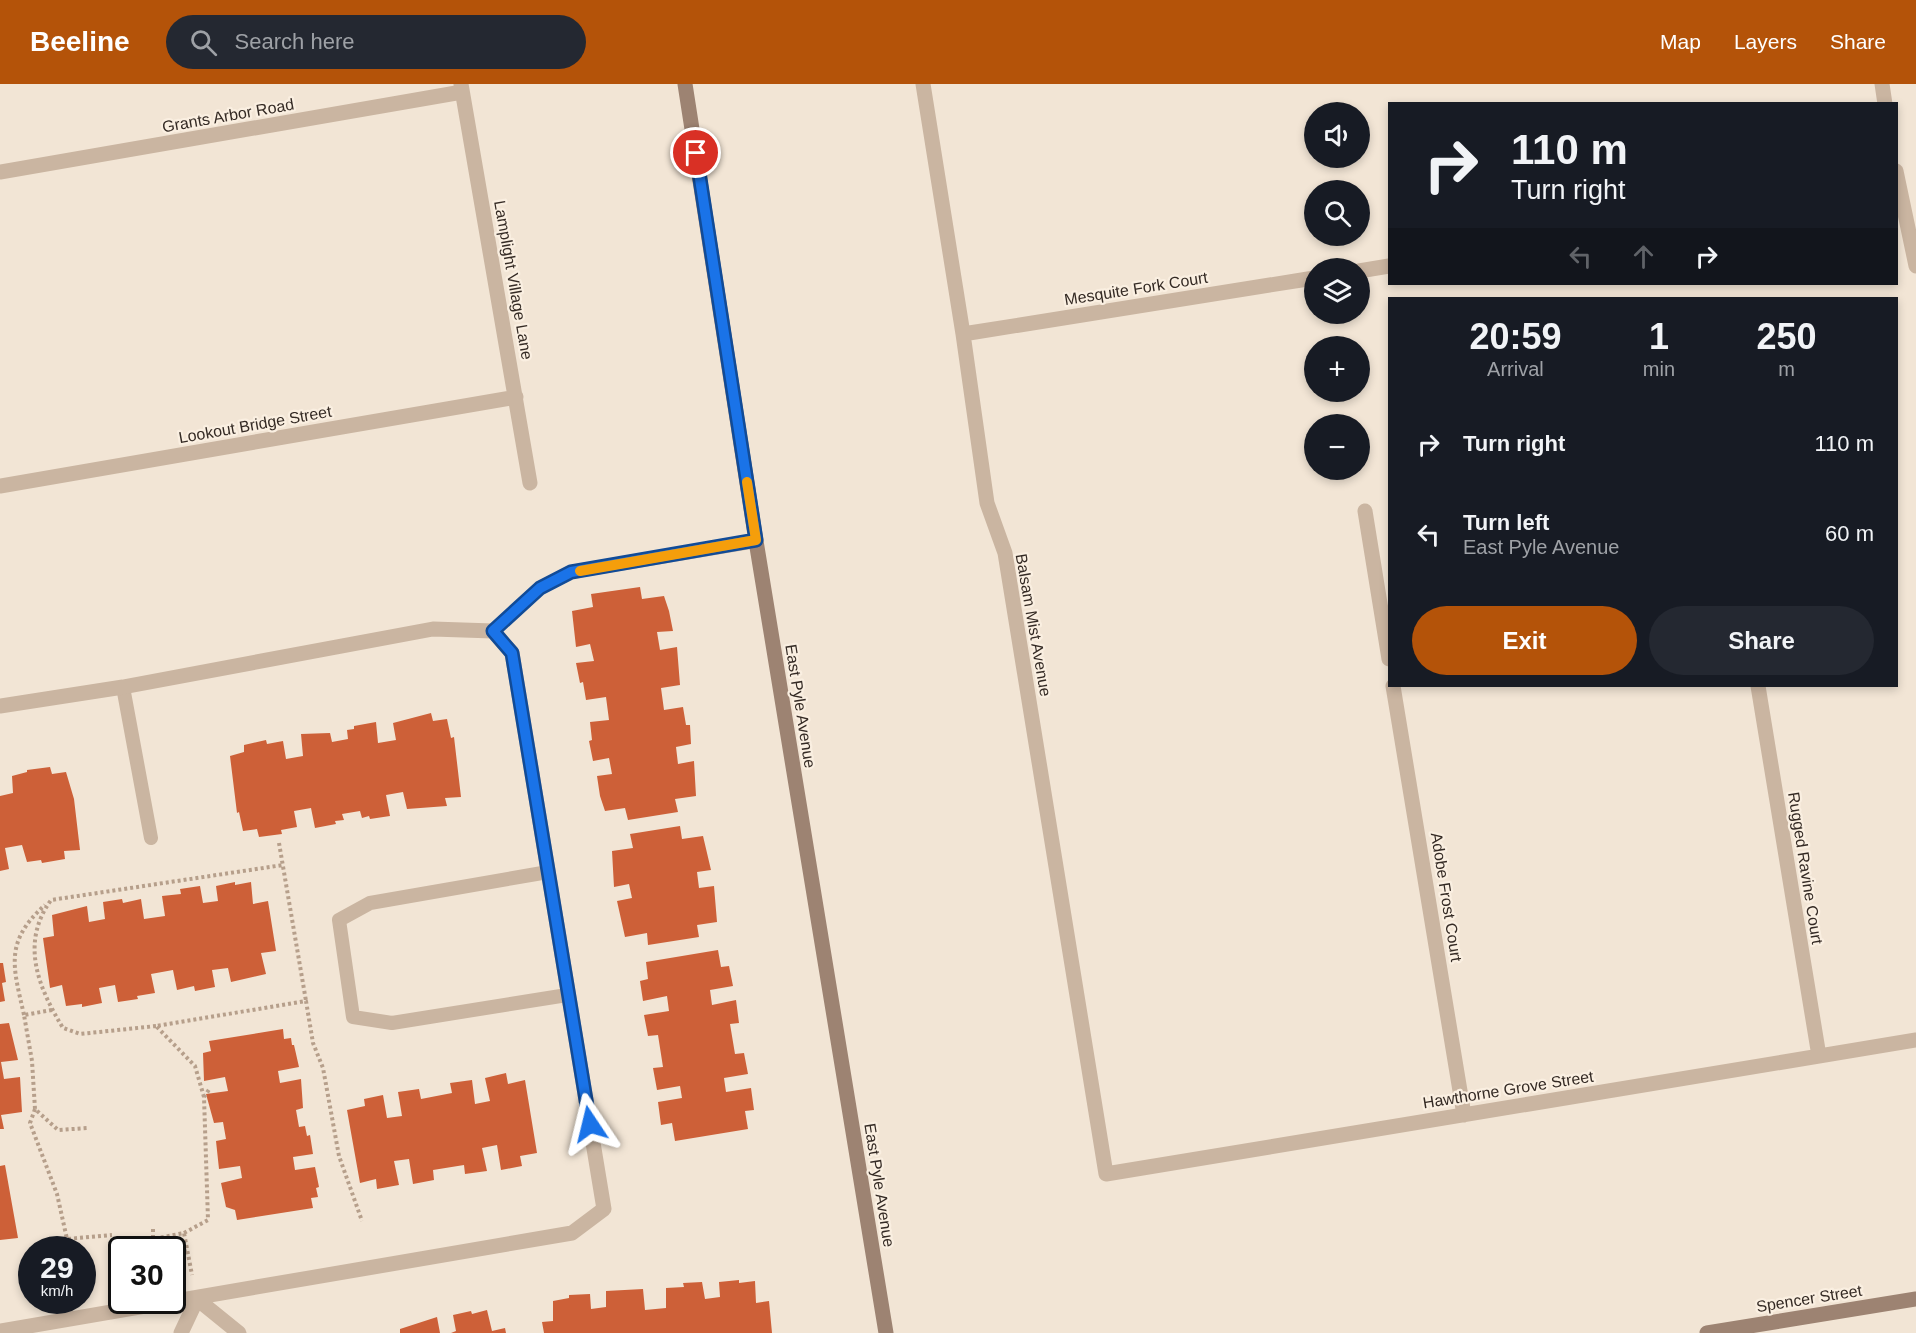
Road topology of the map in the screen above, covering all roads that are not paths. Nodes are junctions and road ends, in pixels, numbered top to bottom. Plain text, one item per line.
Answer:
1 (685, 84) edge
2 (923, 84) edge
3 (1882, 84) edge
4 (461, 88) edge
5 (1885, 102) edge
6 (0, 172) edge
7 (1898, 180) edge
8 (1388, 266) edge
9 (1916, 266) edge
10 (1370, 269) edge
11 (1304, 280) edge
12 (963, 334) junction
13 (516, 397) junction
14 (530, 483) dead end
15 (0, 486) edge
16 (1365, 511) dead end
17 (756, 540) junction
18 (493, 631) junction
19 (1388, 653) edge
20 (123, 687) junction
21 (1393, 687) edge
22 (1758, 687) edge
23 (0, 706) edge
24 (151, 838) dead end
25 (548, 872) junction
26 (567, 995) junction
27 (1916, 1040) edge
28 (1819, 1056) junction
29 (1464, 1115) junction
30 (1106, 1174) joint
31 (197, 1299) junction
32 (1916, 1299) edge
33 (0, 1331) edge
34 (181, 1333) edge
35 (239, 1333) edge
36 (886, 1333) edge
37 (1707, 1333) edge

1 - 17 street, East Pyle Avenue
2 - 12 street, Balsam Mist Avenue
3 - 5 street
4 - 6 street, Grants Arbor Road
4 - 13 street, Lamplight Village Lane
7 - 9 street
8 - 10 street
11 - 12 street, Mesquite Fork Court
12 - 30 street, Balsam Mist Avenue
13 - 14 street, Lamplight Village Lane
13 - 15 street, Lookout Bridge Street
16 - 19 street
17 - 18 lane
17 - 36 street, East Pyle Avenue
18 - 20 street
18 - 25 street
20 - 23 street
20 - 24 lane
21 - 29 street, Adobe Frost Court
22 - 28 street, Rugged Ravine Court
25 - 26 street
25 - 26 lane
26 - 31 street
27 - 28 street, Hawthorne Grove Street
28 - 29 street, Hawthorne Grove Street
29 - 30 street, Hawthorne Grove Street
31 - 33 street
31 - 34 street
31 - 35 street
32 - 37 street, Spencer Street

